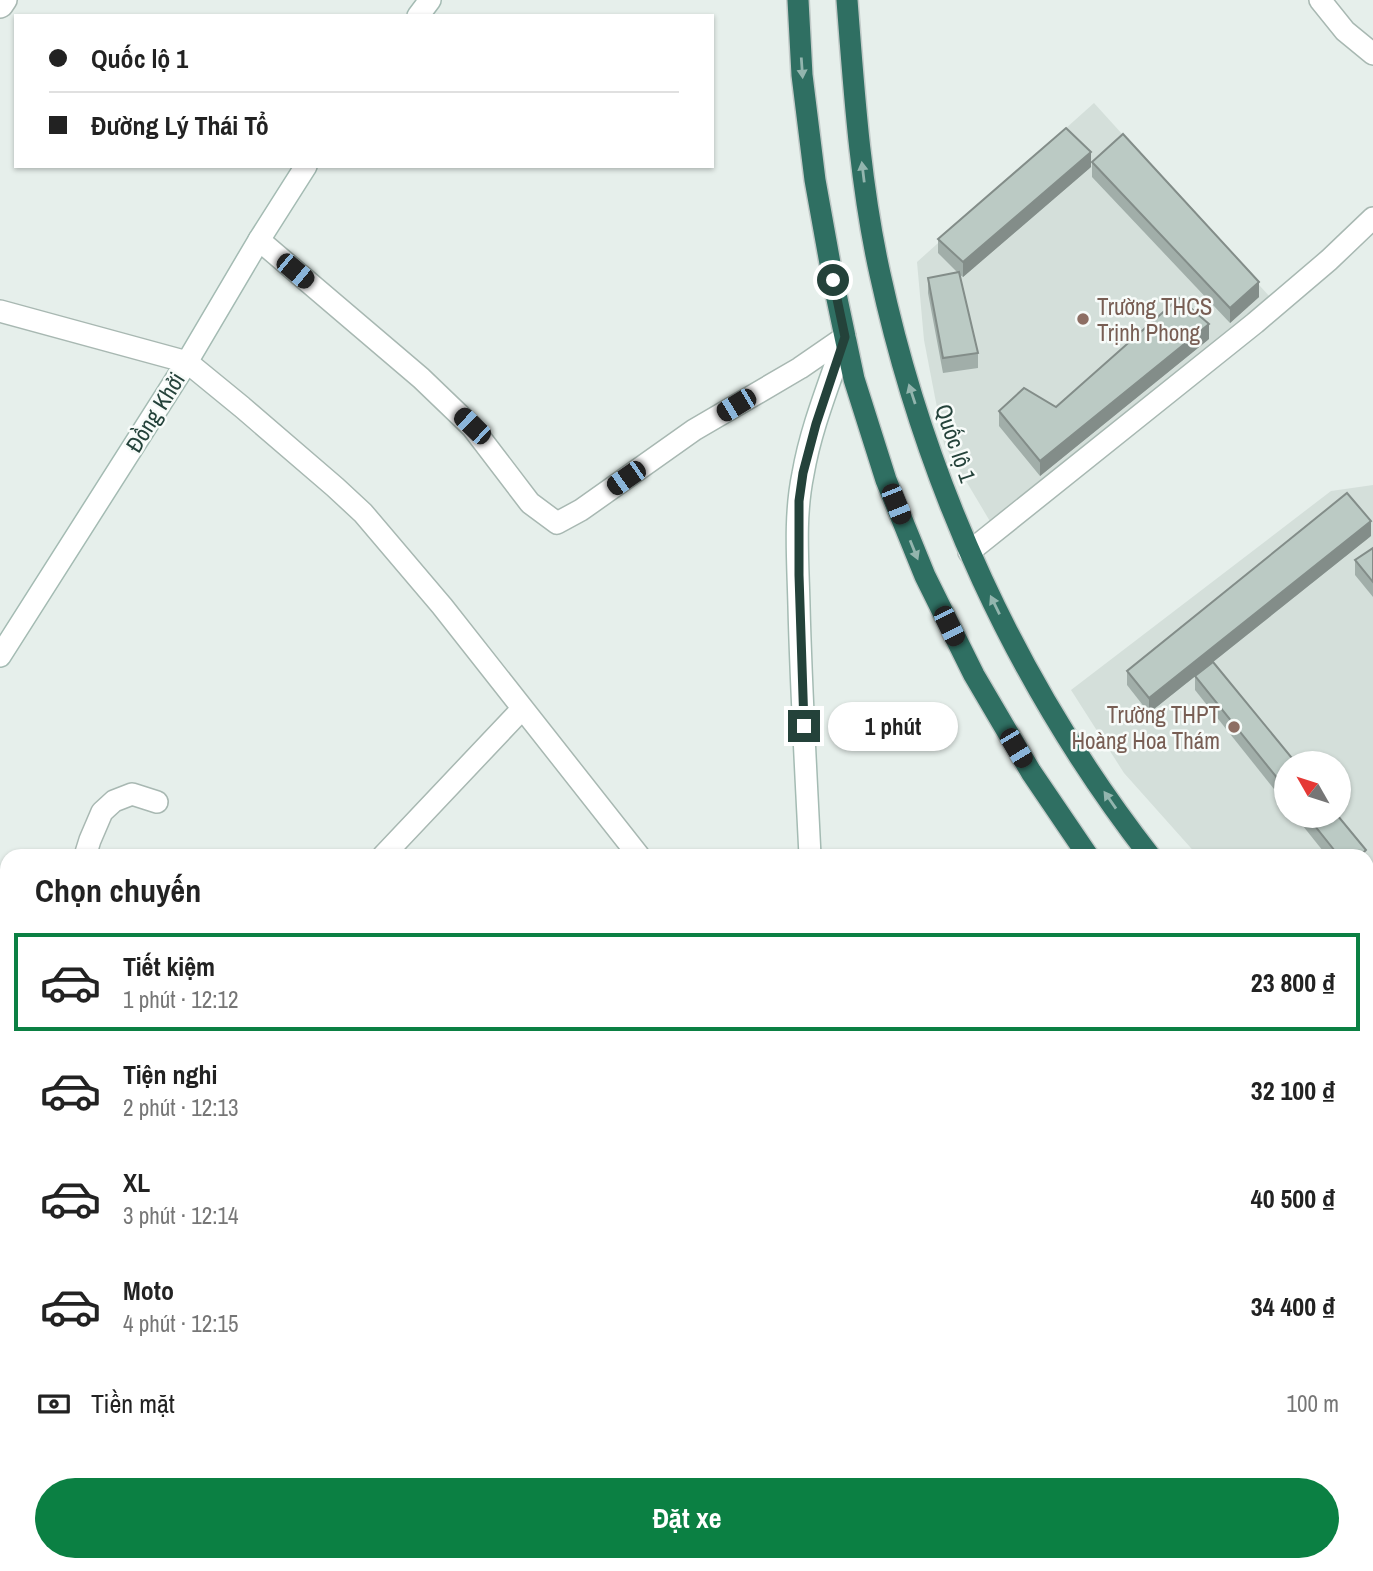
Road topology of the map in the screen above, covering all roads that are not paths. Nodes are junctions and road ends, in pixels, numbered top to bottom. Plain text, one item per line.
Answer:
1 (6, 0) edge
2 (798, 0) edge
3 (847, 0) edge
4 (1320, 0) edge
5 (0, 7) edge
6 (1373, 54) edge
7 (305, 168) edge
8 (1373, 218) edge
9 (259, 240) junction
10 (0, 311) edge
11 (845, 337) junction
12 (187, 362) junction
13 (969, 552) junction
14 (0, 656) edge
15 (522, 709) junction
16 (157, 802) dead end
17 (87, 849) edge
18 (390, 849) edge
19 (633, 849) edge
20 (810, 849) edge
21 (1083, 849) edge
22 (1145, 849) edge

1 - 5 street
2 -> 11 highway
13 -> 3 highway, Quốc lộ 1
4 - 6 street
7 - 9 street, Đồng Khởi
8 - 13 street
9 - 11 street
9 - 12 street, Đồng Khởi
10 - 12 street
11 - 20 street
11 -> 21 highway
12 - 14 street, Đồng Khởi
12 - 15 street
22 -> 13 highway, Quốc lộ 1
15 - 18 street
15 - 19 street
16 - 17 street

